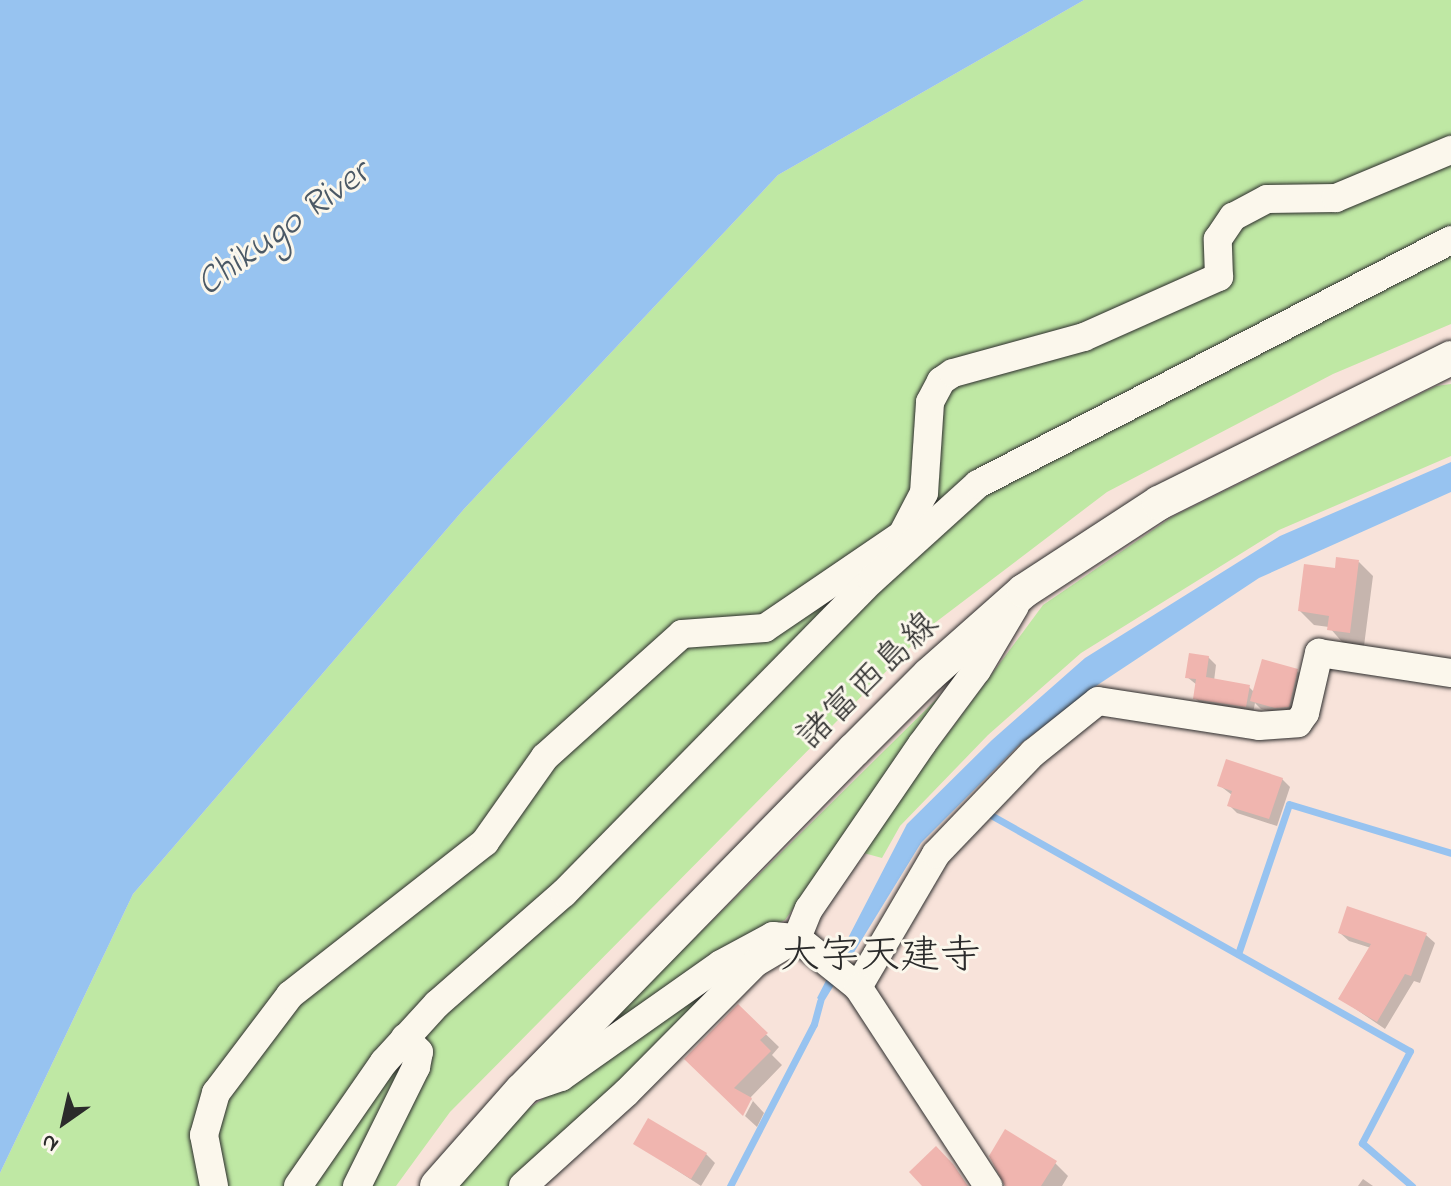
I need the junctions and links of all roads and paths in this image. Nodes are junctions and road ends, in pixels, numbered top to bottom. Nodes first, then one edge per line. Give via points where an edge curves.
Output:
1 (1451, 150) edge
2 (1451, 240) edge
3 (1450, 359) edge
4 (1024, 591) junction
5 (1451, 673) edge
6 (797, 938) junction
7 (854, 983) junction
8 (405, 1038) junction
9 (522, 1090) junction
10 (214, 1186) edge
11 (298, 1186) edge
12 (357, 1186) edge
13 (437, 1186) edge
14 (523, 1186) edge
15 (988, 1186) edge

1 - 10 street via 1336,198 1267,199 1233,217 1218,239 1219,277 1084,337 953,373 941,381 930,402 924,493 902,535 765,628 682,634 545,757 485,842 290,995 216,1093 204,1135
2 - 8 street via 978,484 872,580 564,893
3 - 4 main road, 諸富西島線 via 1159,503
4 - 6 street via 977,670 809,909
4 - 9 main road, 諸富西島線 via 929,675
5 - 7 street via 1319,653 1298,723 1259,726 1098,701 1033,753 936,854
6 - 7 street
6 - 9 street via 773,936 721,964 561,1077
6 - 14 street via 755,963 626,1093
7 - 15 street
8 - 11 street
8 - 12 street via 419,1052 416,1067
9 - 13 main road, 諸富西島線

